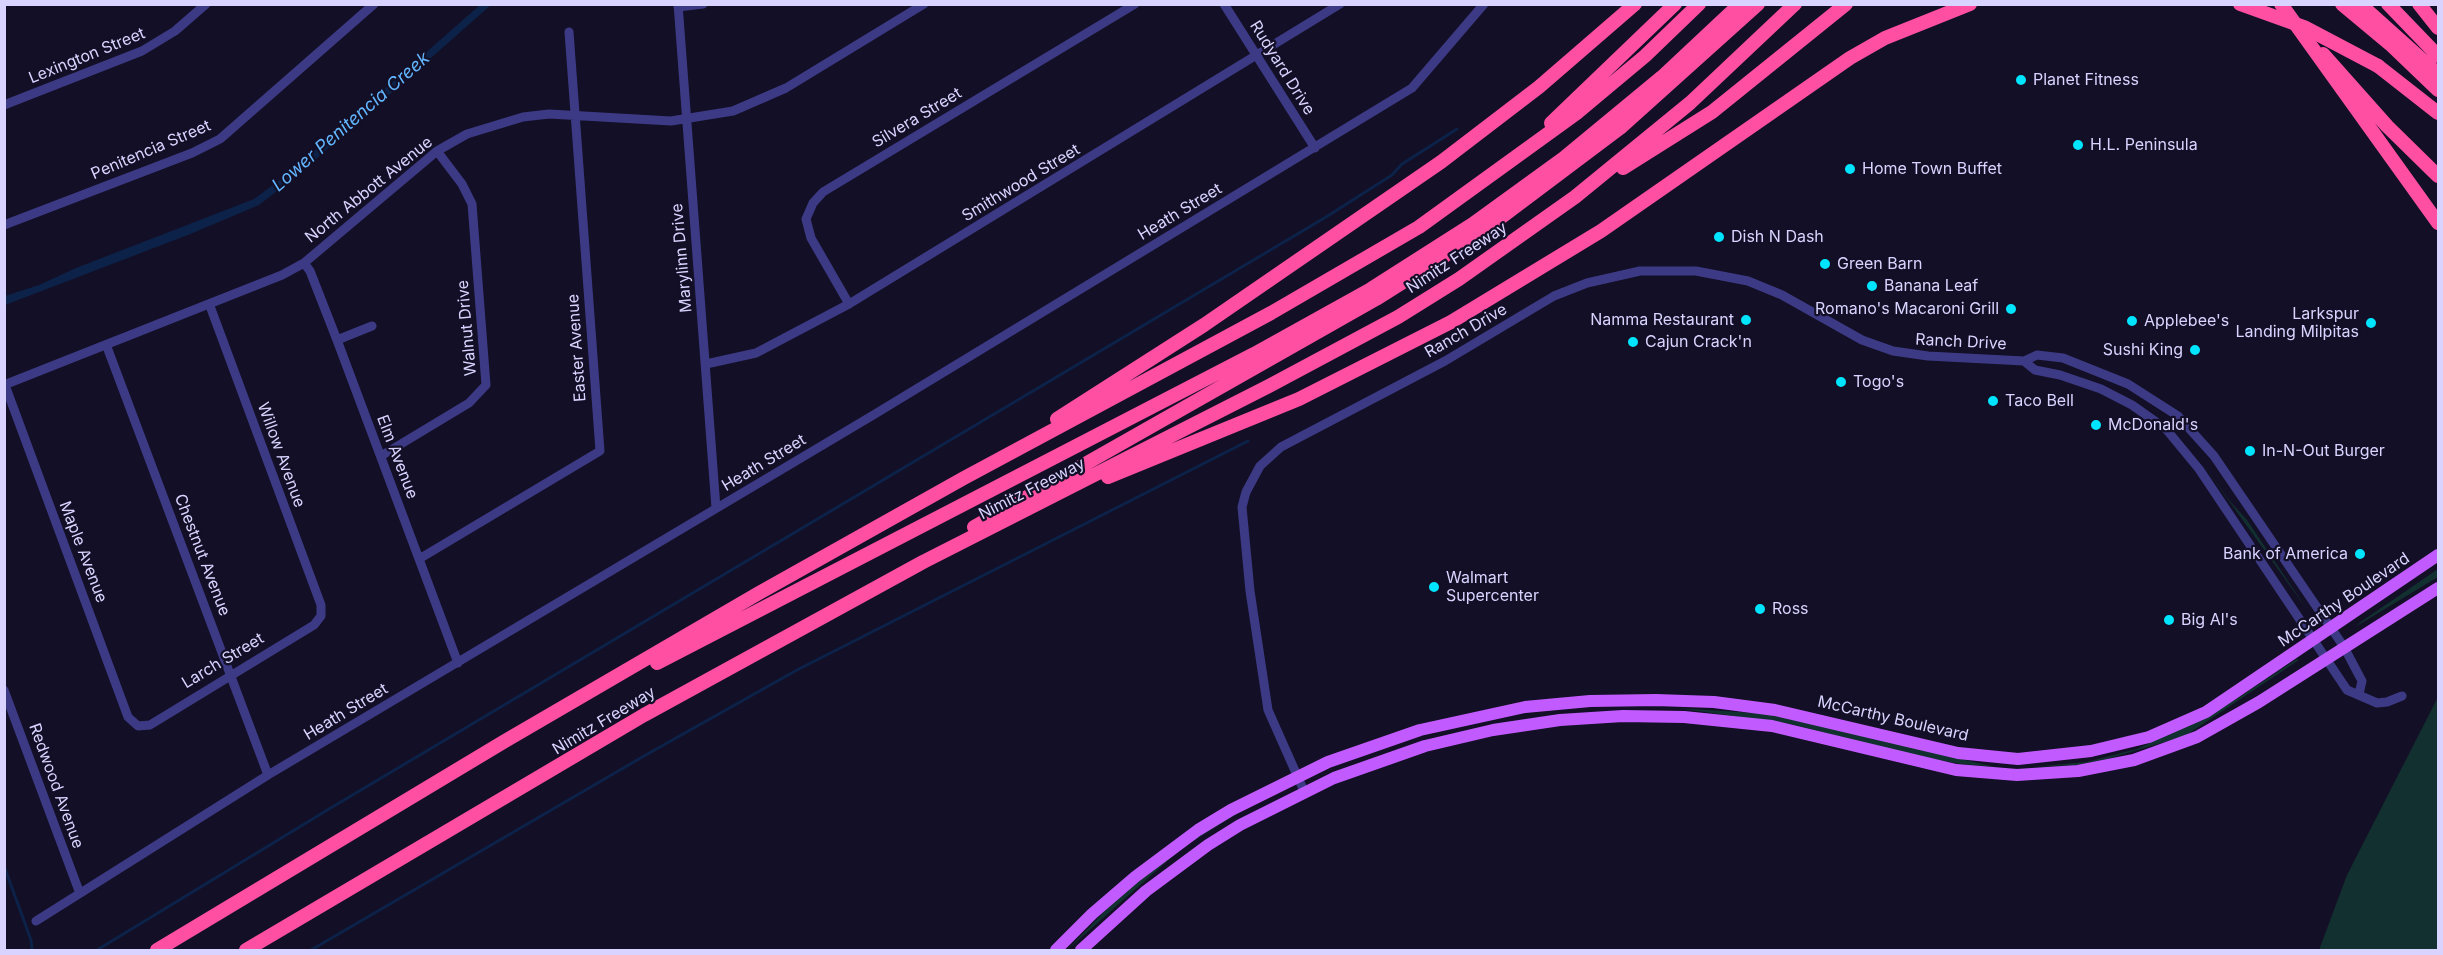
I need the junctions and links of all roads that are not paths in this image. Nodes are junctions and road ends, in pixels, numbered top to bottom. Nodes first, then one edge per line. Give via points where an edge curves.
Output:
1 (206, 4) edge
2 (374, 4) edge
3 (703, 4) edge
4 (924, 4) edge
5 (1135, 4) edge
6 (1224, 4) edge
7 (1340, 4) edge
8 (1484, 4) edge
9 (1675, 4) edge
10 (1699, 4) edge
11 (1740, 4) edge
12 (1758, 4) edge
13 (1795, 4) edge
14 (1846, 4) edge
15 (1970, 4) edge
16 (2240, 4) edge
17 (2281, 4) edge
18 (2342, 4) edge
19 (2360, 4) edge
20 (2388, 4) edge
21 (678, 6) edge
22 (2421, 7) edge
23 (1632, 8) edge
24 (2439, 28) edge
25 (2298, 29) junction
26 (569, 32) dead end
27 (1715, 35) junction
28 (2393, 39) junction
29 (2439, 56) edge
30 (1257, 57) junction
31 (2439, 74) edge
32 (2439, 90) edge
33 (4, 105) edge
34 (2439, 113) edge
35 (575, 114) junction
36 (685, 120) junction
37 (1315, 148) junction
38 (437, 151) junction
39 (1501, 169) junction
40 (2439, 176) edge
41 (1575, 197) junction
42 (2439, 223) edge
43 (4, 225) edge
44 (304, 262) junction
45 (849, 304) junction
46 (210, 306) junction
47 (372, 326) dead end
48 (337, 339) junction
49 (108, 346) junction
50 (2024, 361) junction
51 (706, 364) junction
52 (5, 385) edge
53 (381, 456) junction
54 (964, 478) junction
55 (1048, 500) junction
56 (716, 508) junction
57 (2439, 555) edge
58 (419, 559) junction
59 (2439, 588) edge
60 (321, 616) joint
61 (2331, 628) junction
62 (2314, 640) junction
63 (2344, 647) junction
64 (2326, 658) junction
65 (458, 663) junction
66 (230, 674) junction
67 (4, 690) edge
68 (2359, 694) junction
69 (2402, 696) dead end
70 (644, 715) junction
71 (138, 726) joint
72 (505, 741) junction
73 (268, 775) junction
74 (1297, 775) junction
75 (1304, 791) junction
76 (79, 891) junction
77 (36, 921) dead end
78 (157, 951) edge
79 (246, 951) edge
80 (1056, 951) edge
81 (1081, 951) edge

1 - 33 street, Lexington Street via 175,31 141,51
2 - 43 street, Penitencia Street via 220,139
3 - 21 street
4 - 36 street, North Abbott Avenue via 771,96 733,111
5 - 45 street, Silvera Street via 823,192 807,219 811,238
6 - 30 street, Rudyard Drive
7 - 30 street, Smithwood Street
8 - 37 street, Heath Street via 1412,88
9 - 39 highway
10 - 39 highway, Nimitz Freeway via 1628,70
11 - 27 highway
12 - 27 highway
13 - 41 highway, Nimitz Freeway via 1690,103
14 - 41 highway via 1712,112
15 - 55 highway via 1885,38 1850,58 1601,231 1450,322 1299,399
16 - 34 highway, bridge via 2304,27 2378,66
17 - 25 highway
18 - 28 highway
19 - 28 highway
20 - 29 highway
21 - 36 street, Marylinn Drive
22 - 24 highway
23 - 54 highway via 1539,87 1440,162 1204,325
25 - 40 highway via 2416,157
25 - 42 highway
26 - 35 street, Easter Avenue
27 - 70 highway via 1620,128 1527,200 1429,267 1089,463 700,677
27 - 72 highway via 1555,164 1473,224 1371,289 1254,354
28 - 31 highway
28 - 32 highway
30 - 37 street, Rudyard Drive
30 - 45 street, Smithwood Street
35 - 36 street, North Abbott Avenue
35 - 38 street, North Abbott Avenue via 523,117 494,124
35 - 58 street, Easter Avenue via 600,451
36 - 51 street, Marylinn Drive
37 - 56 street, Heath Street
38 - 44 street, North Abbott Avenue
38 - 53 street, Walnut Drive via 472,204 486,385 469,403
39 - 54 highway, Nimitz Freeway via 1419,227 1336,277
41 - 55 highway, Nimitz Freeway via 1459,279 1388,322
44 - 46 street, North Abbott Avenue
44 - 48 street, Elm Avenue
45 - 51 street, Smithwood Street via 756,353
46 - 49 street, North Abbott Avenue
46 - 60 street, Willow Avenue via 321,605
47 - 48 street
48 - 53 street, Elm Avenue
49 - 52 street, North Abbott Avenue
49 - 66 street, Chestnut Avenue
50 - 61 street, Ranch Drive via 2037,356 2063,358 2086,366 2128,384 2178,416 2225,472
50 - 62 street, Ranch Drive via 2035,370 2080,381 2122,399 2173,436
50 - 74 street, Ranch Drive via 1893,351 1862,340 1782,295 1748,282 1696,271 1640,271 1587,282 1554,296 1453,357 1281,447 1252,478 1242,507 1242,522 1266,702
51 - 56 street, Marylinn Drive
52 - 71 street, Maple Avenue via 128,717
53 - 58 street, Elm Avenue
54 - 72 highway, Nimitz Freeway
55 - 70 highway, Nimitz Freeway via 922,562
56 - 65 street, Heath Street
57 - 61 main road, McCarthy Boulevard
58 - 65 street, Elm Avenue
59 - 63 main road, McCarthy Boulevard
60 - 66 street, Larch Street via 314,625
61 - 62 main road, McCarthy Boulevard
61 - 63 street, Ranch Drive
62 - 64 street, Ranch Drive
62 - 74 main road, McCarthy Boulevard via 2180,726 2129,743 2075,754 2018,759 1958,753 1774,710 1714,702 1622,699 1525,707 1453,721 1356,751
63 - 64 main road, McCarthy Boulevard
63 - 68 street, Ranch Drive via 2362,681
64 - 68 street, Ranch Drive via 2347,690
64 - 75 main road, McCarthy Boulevard via 2197,738 2134,760 2078,771 1986,774 1925,764 1772,726 1684,717 1623,716 1528,724 1457,738 1393,756
65 - 73 street, Heath Street
66 - 71 street, Larch Street via 150,725
66 - 73 street, Chestnut Avenue
67 - 76 street, Redwood Avenue
68 - 69 street via 2376,703
70 - 79 highway, Nimitz Freeway
72 - 78 highway, Nimitz Freeway
73 - 76 street, Heath Street
74 - 75 street, Ranch Drive
74 - 80 main road, McCarthy Boulevard via 1231,810 1166,854 1108,900
75 - 81 main road, McCarthy Boulevard via 1240,825 1183,862
76 - 77 street, Heath Street

